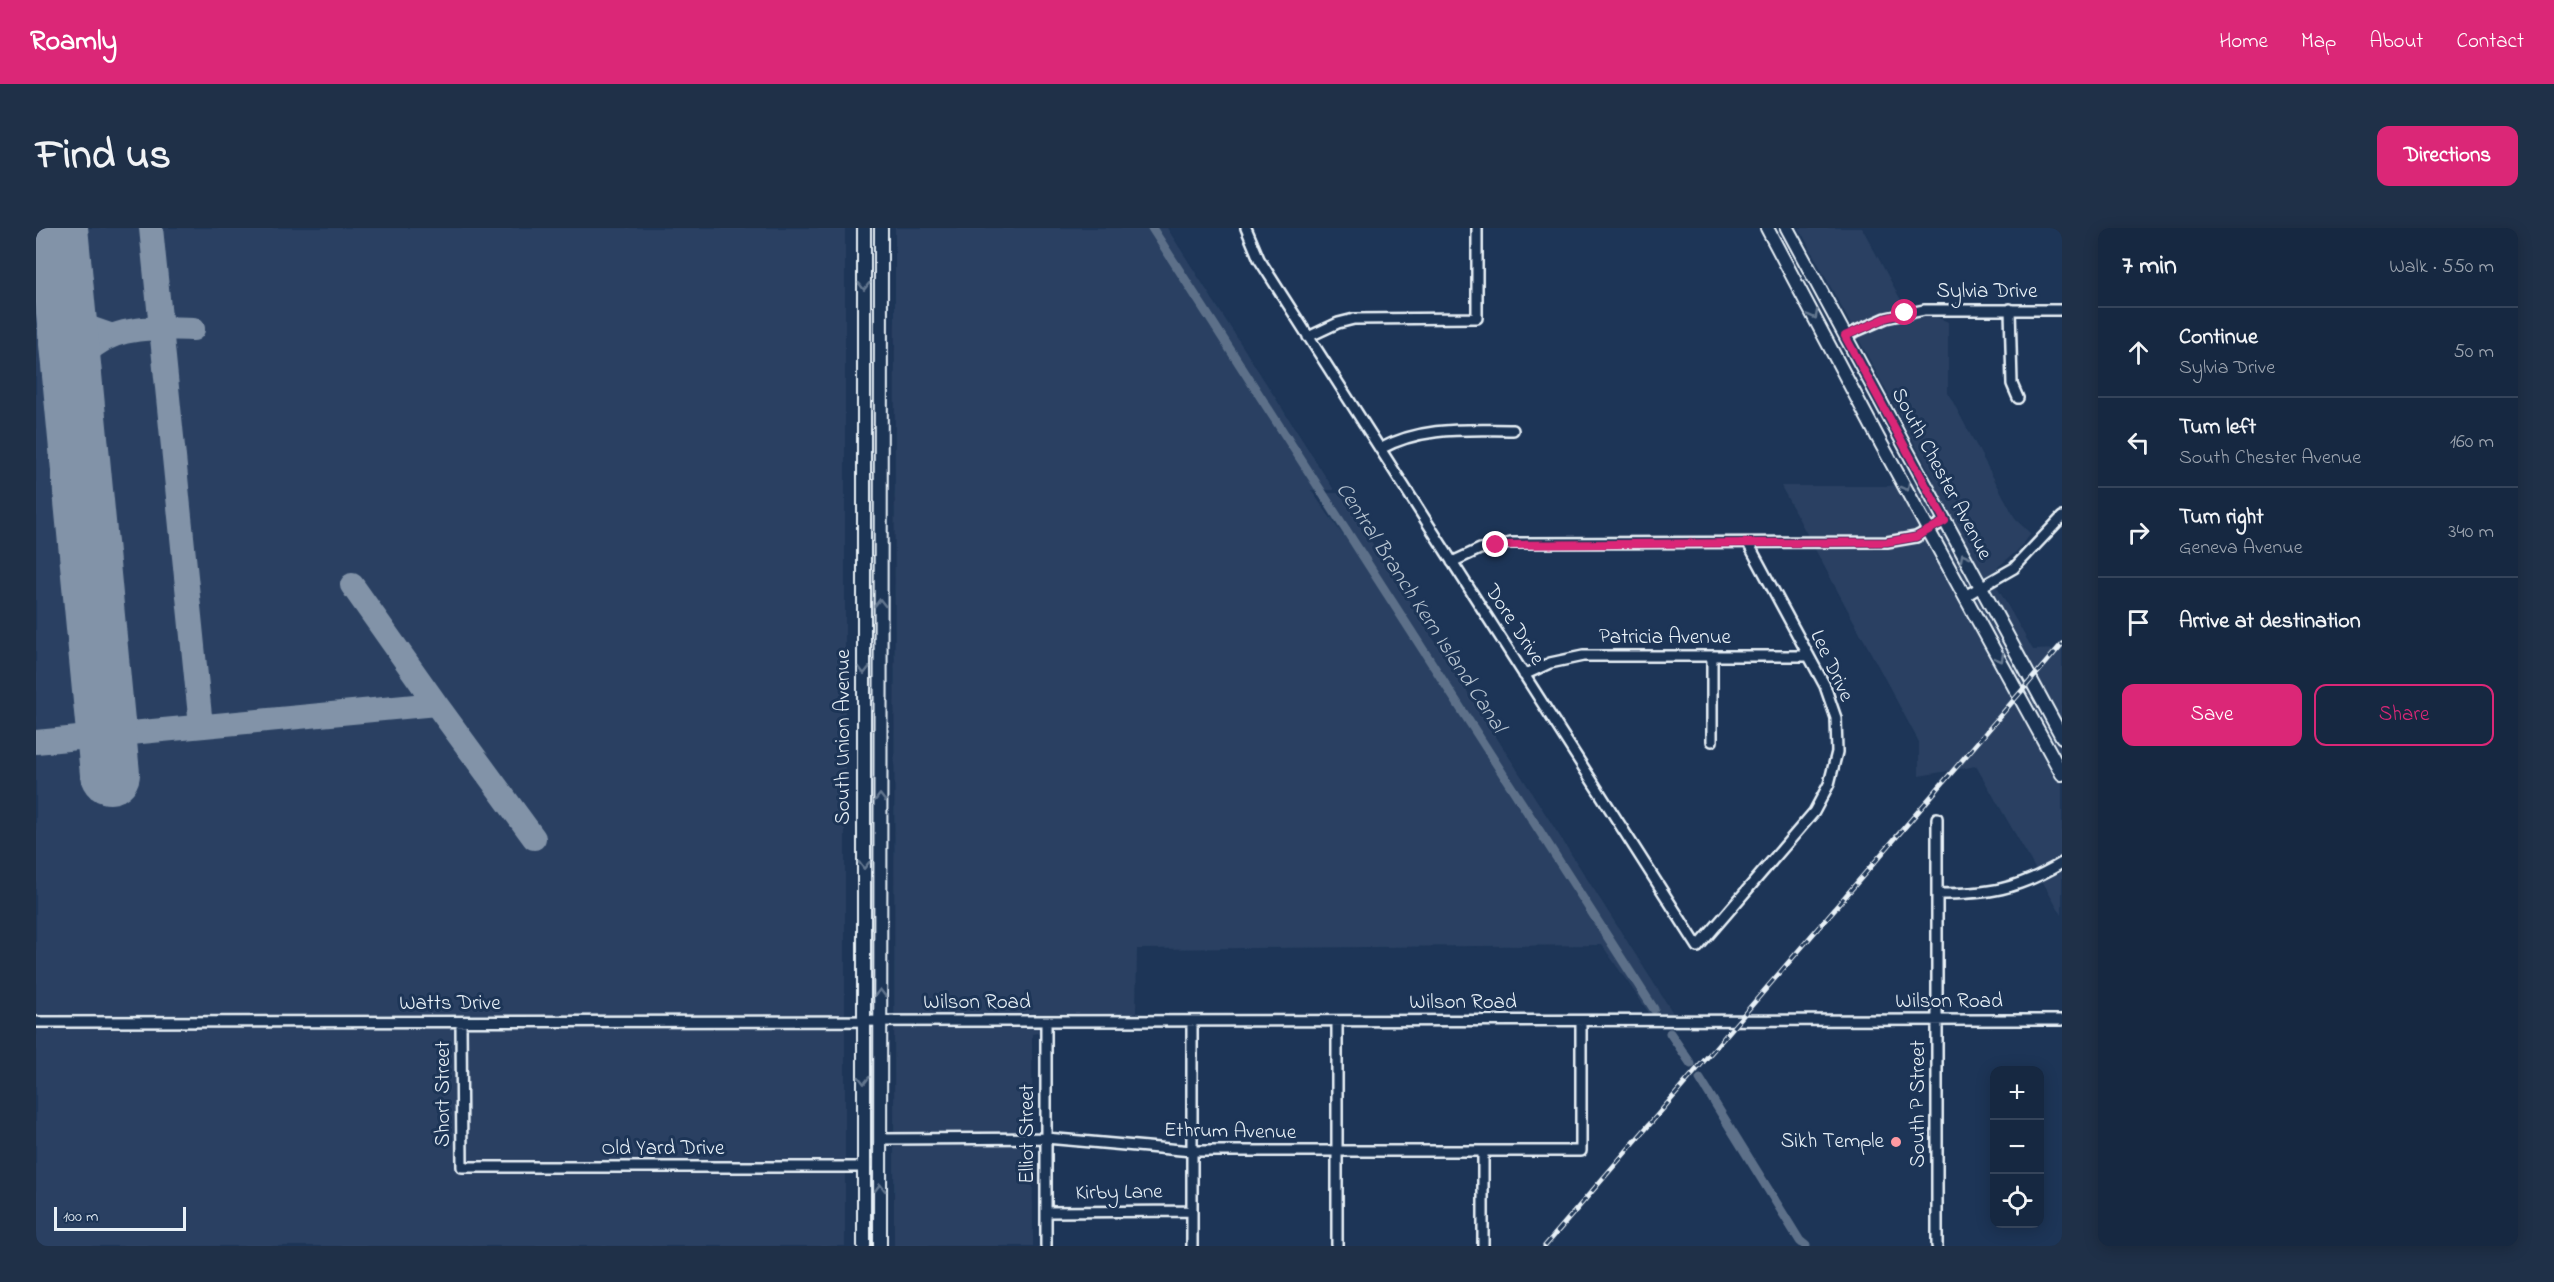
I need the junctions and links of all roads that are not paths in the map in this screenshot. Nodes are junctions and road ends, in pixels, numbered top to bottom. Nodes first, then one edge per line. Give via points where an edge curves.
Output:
1 (864, 228) edge
2 (881, 228) edge
3 (1246, 228) edge
4 (1477, 228) edge
5 (1767, 228) edge
6 (1787, 228) edge
7 (2010, 309) junction
8 (2062, 310) edge
9 (1845, 336) junction
10 (1308, 337) junction
11 (865, 362) junction
12 (2018, 398) dead end
13 (1513, 430) dead end
14 (1380, 449) junction
15 (880, 453) junction
16 (865, 488) junction
17 (2062, 517) edge
18 (1945, 521) junction
19 (1930, 530) junction
20 (1748, 543) junction
21 (1452, 562) junction
22 (880, 568) junction
23 (1980, 587) junction
24 (1965, 596) junction
25 (1712, 656) junction
26 (1809, 656) junction
27 (1524, 675) junction
28 (2062, 737) edge
29 (1712, 741) dead end
30 (864, 748) junction
31 (880, 748) junction
32 (2062, 774) edge
33 (1937, 818) dead end
34 (2062, 863) edge
35 (1937, 894) junction
36 (1698, 947) joint
37 (1937, 1020) junction
38 (2062, 1020) edge
39 (864, 1021) junction
40 (880, 1021) junction
41 (1046, 1021) junction
42 (1192, 1021) junction
43 (1337, 1021) junction
44 (1581, 1021) junction
45 (36, 1022) edge
46 (461, 1022) junction
47 (880, 1138) junction
48 (1046, 1138) junction
49 (1192, 1151) junction
50 (1337, 1151) junction
51 (1483, 1151) junction
52 (462, 1167) joint
53 (864, 1167) junction
54 (1192, 1211) junction
55 (1046, 1212) junction
56 (864, 1246) edge
57 (880, 1246) edge
58 (1046, 1246) edge
59 (1192, 1246) edge
60 (1337, 1246) edge
61 (1483, 1246) edge
62 (1936, 1246) edge

1 -> 11 main road, South Union Avenue
2 - 15 main road, South Union Avenue
3 - 10 street, Dore Drive via 1259,259
4 - 10 street via 1477,318 1354,319
5 -> 19 main road, South Chester Avenue
6 - 9 main road, South Chester Avenue
7 - 8 street, Sylvia Drive
7 - 9 street, Sylvia Drive via 1905,313
7 - 12 street via 2012,384
9 - 18 main road, South Chester Avenue
10 - 14 street, Dore Drive
11 - 15 main road via 871,375 873,432
11 - 16 main road, South Union Avenue
13 - 14 street via 1428,431
14 - 21 street, Dore Drive
15 - 22 main road, South Union Avenue
16 - 22 main road via 872,496 872,560
16 -> 30 main road, South Union Avenue
17 - 23 street via 2014,568
18 - 19 street
23 -> 18 main road, South Chester Avenue
19 - 20 street via 1887,542
19 - 24 main road, South Chester Avenue
20 - 21 street via 1511,543 1480,549
20 - 26 street, Lee Drive
21 - 27 street, Dore Drive
31 -> 22 main road, South Union Avenue
23 - 24 street
23 - 28 main road, South Chester Avenue
24 -> 32 main road, South Chester Avenue
25 - 26 street, Patricia Avenue
25 - 27 street, Patricia Avenue via 1583,657 1550,663
25 - 29 street
26 - 36 street, Lee Drive via 1836,718 1837,752 1829,784 1814,812
27 - 36 street, Dore Drive
30 - 31 main road
30 -> 39 main road, South Union Avenue
40 -> 31 main road, South Union Avenue
33 - 35 street, South P Street
34 - 35 street via 2010,888 1974,894
35 - 37 street, South P Street
37 - 38 street, Wilson Road
37 - 44 street, Wilson Road
37 - 62 street, South P Street
39 - 40 street, Wilson Road
39 - 46 street, Watts Drive
39 -> 53 main road, South Union Avenue
40 - 41 street, Wilson Road
40 - 47 main road, South Union Avenue
41 - 42 street, Wilson Road
41 - 48 street, Elliot Street
42 - 43 street, Wilson Road
42 - 49 street
43 - 44 street, Wilson Road
43 - 50 street
44 - 51 street, Ethrum Avenue via 1581,1151
45 - 46 street, Watts Drive
46 - 52 street, Short Street
47 - 48 street, Ethrum Avenue
57 -> 47 main road, South Union Avenue
48 - 49 street, Ethrum Avenue
48 - 55 street, Elliot Street
49 - 50 street, Ethrum Avenue
49 - 54 street
50 - 51 street, Ethrum Avenue
50 - 60 street
51 - 61 street
52 - 53 street, Old Yard Drive
53 - 56 main road, South Union Avenue
54 - 55 street, Kirby Lane
54 - 59 street
55 - 58 street, Elliot Street

